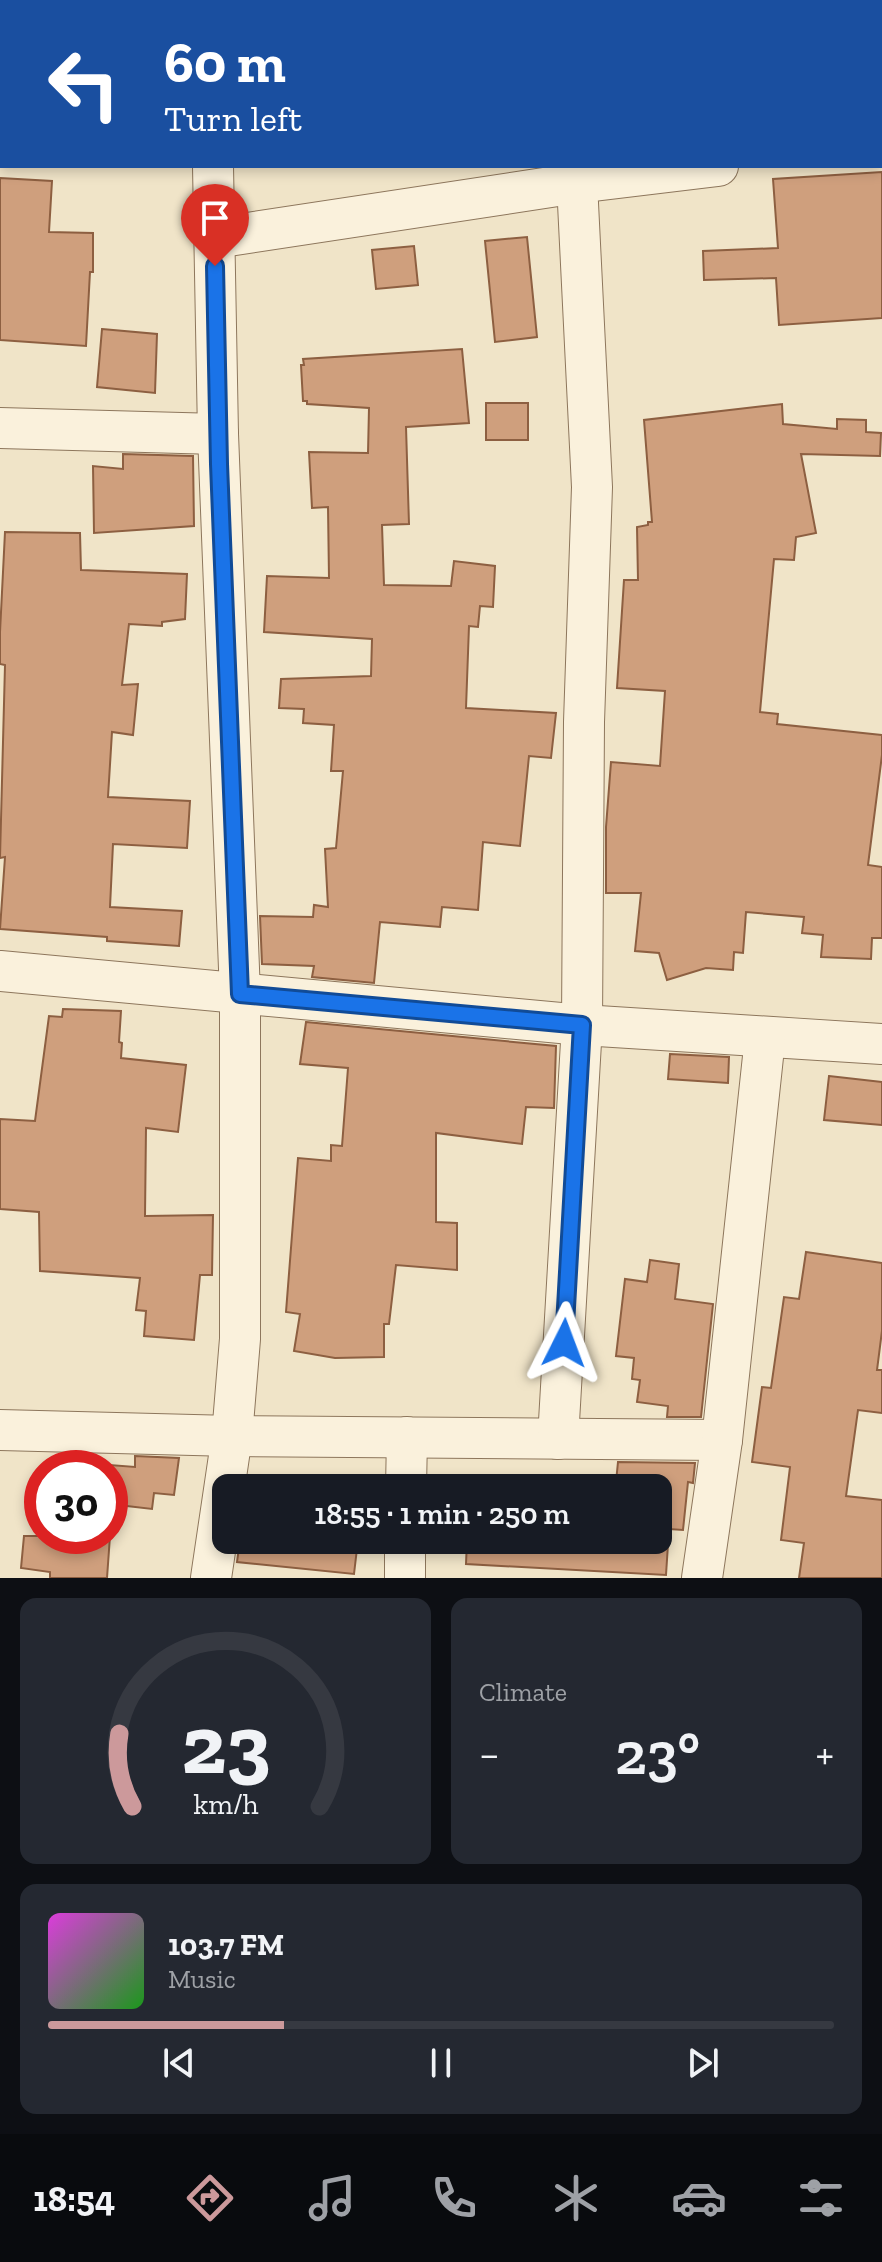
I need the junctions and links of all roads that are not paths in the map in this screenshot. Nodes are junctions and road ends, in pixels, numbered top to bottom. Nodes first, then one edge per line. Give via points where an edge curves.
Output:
1 (213, 168) edge
2 (701, 168) edge
3 (577, 183) junction
4 (215, 238) junction
5 (0, 428) edge
6 (218, 434) junction
7 (0, 971) edge
8 (240, 994) junction
9 (582, 1025) junction
10 (765, 1038) junction
11 (882, 1044) edge
12 (0, 1430) edge
13 (232, 1436) junction
14 (407, 1437) junction
15 (558, 1439) junction
16 (722, 1440) junction
17 (406, 1474) edge
18 (405, 1554) edge
19 (211, 1578) edge
20 (405, 1578) edge
21 (702, 1578) edge

1 - 4 street
2 - 3 street
3 - 4 street
3 - 9 street via 592,487
4 - 6 street
5 - 6 street
6 - 8 street
7 - 8 street
8 - 9 street
8 - 13 street via 240,1339
9 - 10 street
9 - 15 street
10 - 11 street
10 - 16 street
12 - 13 street
13 - 14 street
13 - 19 street
14 - 15 street
14 - 17 street
15 - 16 street
16 - 21 street
18 - 20 street

